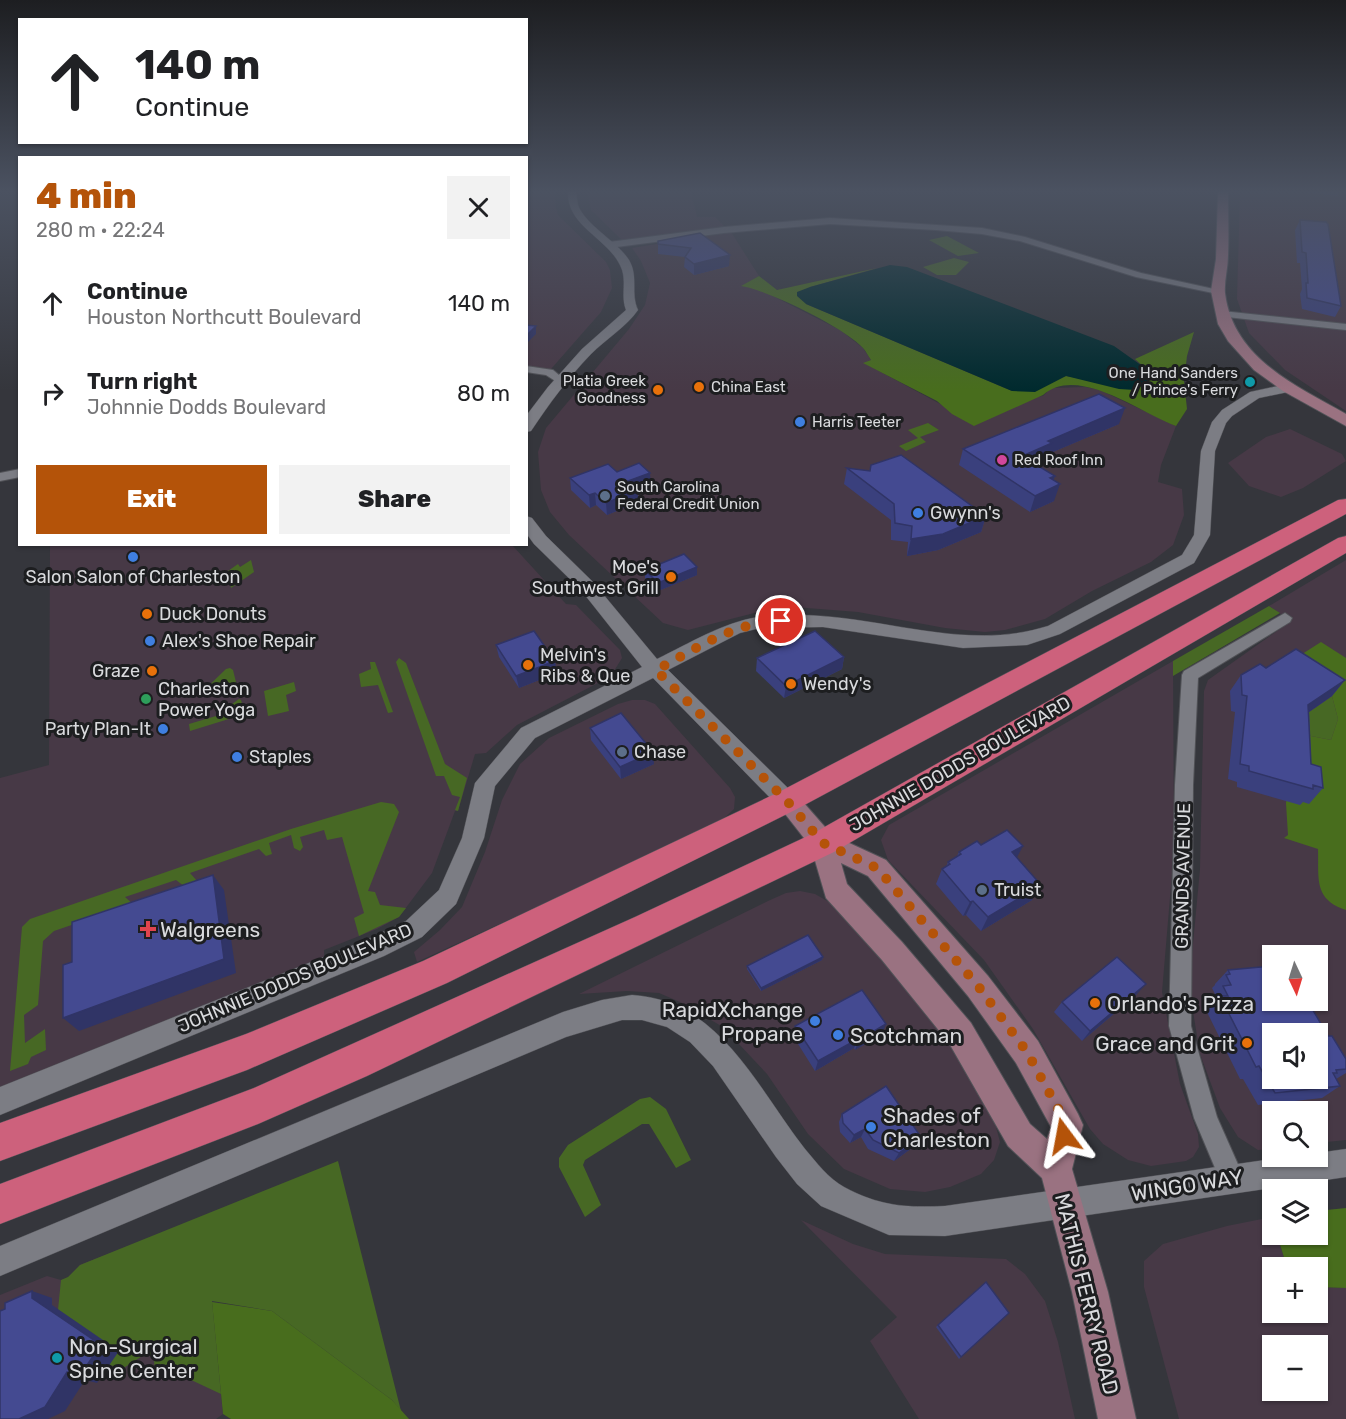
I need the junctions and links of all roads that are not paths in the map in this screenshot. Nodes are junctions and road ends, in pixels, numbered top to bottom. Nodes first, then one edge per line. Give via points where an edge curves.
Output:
1 (622, 258) edge
2 (1084, 258) edge
3 (1222, 258) edge
4 (1218, 291) junction
5 (627, 300) junction
6 (1222, 314) junction
7 (1346, 327) edge
8 (607, 331) junction
9 (528, 369) edge
10 (528, 378) edge
11 (560, 381) junction
12 (1288, 388) junction
13 (1346, 421) edge
14 (528, 425) edge
15 (18, 473) edge
16 (0, 477) edge
17 (1346, 505) edge
18 (528, 524) edge
19 (1344, 540) edge
20 (1285, 618) dead end
21 (656, 670) junction
22 (787, 801) junction
23 (823, 843) junction
24 (0, 1101) edge
25 (0, 1142) edge
26 (1346, 1163) edge
27 (1056, 1169) junction
28 (1232, 1178) junction
29 (0, 1204) edge
30 (1064, 1204) junction
31 (0, 1261) edge
32 (1117, 1419) edge

1 - 5 street via 632,280
2 - 4 street via 1138,275
3 - 4 main road
4 - 6 main road
5 - 8 street via 605,320
5 - 8 street via 632,310 624,322
6 - 7 street
6 - 12 main road via 1233,338 1259,367
8 - 11 street
9 - 11 street via 549,372
10 - 11 street
11 - 14 street
12 - 13 main road
12 - 21 street, JOHNNIE DODDS BOULEVARD via 1255,395 1219,422 1208,451 1202,535 1188,559 1054,630 1027,639 963,642 823,621 760,622 735,628
15 - 16 street
17 - 22 highway
18 - 21 street via 587,586
19 - 23 highway, JOHNNIE DODDS BOULEVARD
20 - 28 street, GRANDS AVENUE via 1190,675 1180,1026 1206,1118
21 - 22 street
21 - 24 street, JOHNNIE DODDS BOULEVARD via 528,733 485,783 473,838 448,897 414,929
22 - 23 main road, MATHIS FERRY ROAD
22 - 25 highway via 435,972 248,1052
23 - 27 main road, MATHIS FERRY ROAD via 835,890 960,1033 1019,1135
23 - 27 main road, MATHIS FERRY ROAD via 877,868 978,986 1027,1052 1067,1125
23 - 29 highway, JOHNNIE DODDS BOULEVARD via 354,1063 258,1105
26 - 28 street, WINGO WAY
27 - 30 main road, MATHIS FERRY ROAD
28 - 30 street, WINGO WAY
30 - 31 street via 917,1222 882,1218 832,1197 789,1153 704,1035 677,1017 643,1008 612,1009 563,1025
30 - 32 main road, MATHIS FERRY ROAD via 1090,1292

